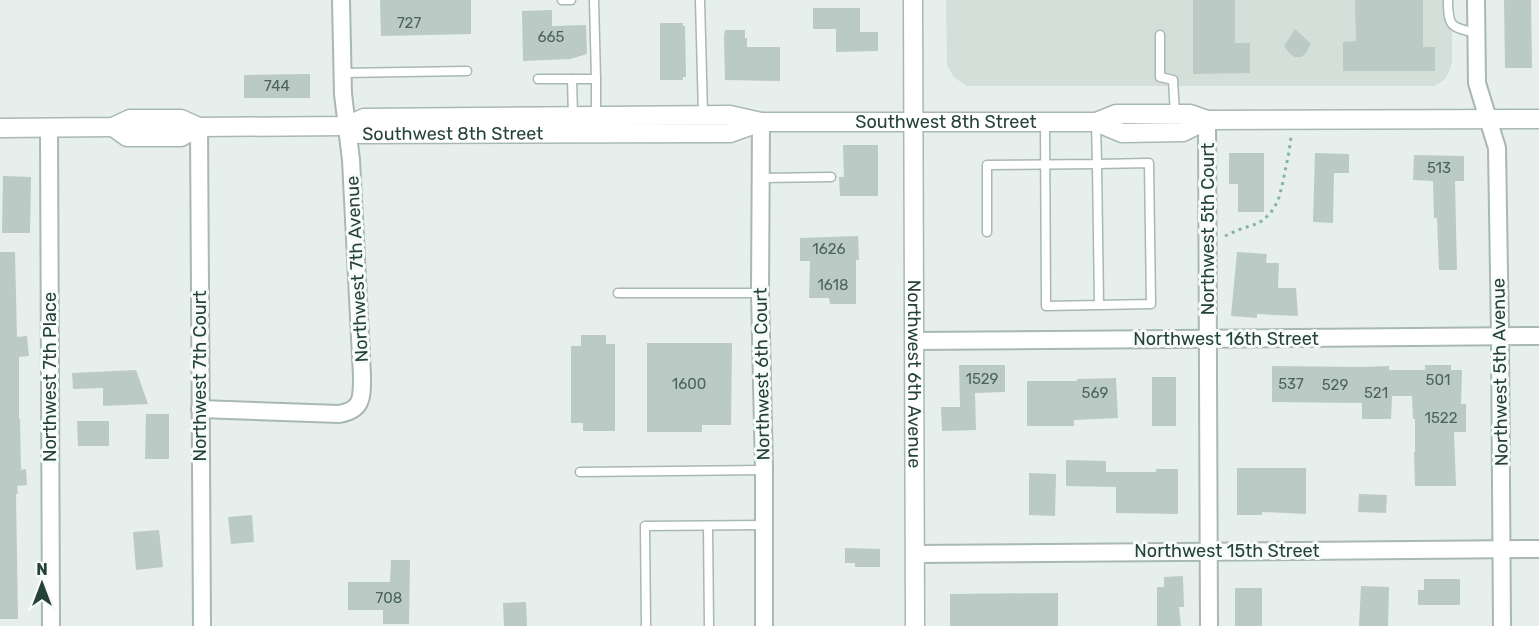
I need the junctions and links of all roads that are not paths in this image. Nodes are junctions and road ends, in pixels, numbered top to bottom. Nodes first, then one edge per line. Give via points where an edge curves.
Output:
1 (341, 0) edge
2 (562, 0) edge
3 (571, 0) edge
4 (594, 0) edge
5 (700, 0) edge
6 (913, 0) edge
7 (1448, 0) edge
8 (1476, 0) edge
9 (1476, 33) junction
10 (1160, 35) dead end
11 (467, 71) dead end
12 (342, 73) junction
13 (538, 79) dead end
14 (572, 79) junction
15 (596, 79) junction
16 (1175, 114) junction
17 (596, 115) junction
18 (703, 115) junction
19 (573, 116) junction
20 (1488, 119) junction
21 (1539, 119) edge
22 (1207, 120) junction
23 (761, 122) junction
24 (914, 122) junction
25 (1045, 122) junction
26 (1096, 122) junction
27 (347, 126) junction
28 (199, 127) junction
29 (0, 128) edge
30 (49, 128) junction
31 (1044, 164) junction
32 (1097, 164) junction
33 (831, 177) dead end
34 (760, 178) junction
35 (987, 232) dead end
36 (618, 293) dead end
37 (760, 293) junction
38 (1099, 305) junction
39 (1500, 336) junction
40 (1539, 336) edge
41 (1208, 339) junction
42 (914, 341) junction
43 (200, 409) junction
44 (764, 470) junction
45 (580, 472) dead end
46 (764, 525) junction
47 (708, 526) junction
48 (1539, 549) edge
49 (1501, 550) junction
50 (1209, 551) junction
51 (915, 554) junction
52 (51, 626) edge
53 (202, 626) edge
54 (646, 626) edge
55 (709, 626) edge
56 (764, 626) edge
57 (915, 626) edge
58 (1209, 626) edge
59 (1502, 626) edge

1 - 12 street, Northwest 7th Avenue
2 - 3 lane
4 - 15 lane
5 - 18 lane
6 - 24 street, Northwest 6th Avenue
7 - 9 lane via 1448,15 1454,27
8 - 9 street, Northwest 5th Avenue
9 - 20 street, Northwest 5th Avenue via 1477,83
10 - 16 lane via 1160,77 1173,80
11 - 12 lane
12 - 27 street, Northwest 7th Avenue
13 - 14 lane
14 - 15 lane
14 - 19 lane
15 - 17 lane
16 - 22 street, Southwest 8th Street
16 - 26 street, Southwest 8th Street via 1116,114
17 - 18 street, Southwest 8th Street
17 - 19 street, Southwest 8th Street
18 - 23 street, Southwest 8th Street via 730,114
19 - 27 street, Southwest 8th Street via 364,118
20 - 21 street, Southwest 8th Street
20 - 22 street, Southwest 8th Street
20 - 39 street, Northwest 5th Avenue via 1497,148
22 - 26 street, Southwest 8th Street via 1184,132 1122,133
22 - 41 street, Northwest 5th Court
23 - 24 street, Southwest 8th Street
23 - 27 street, Southwest 8th Street via 730,133 360,134
23 - 34 street, Northwest 6th Court
24 - 25 street, Southwest 8th Street
24 - 42 street, Northwest 6th Avenue
25 - 26 street, Southwest 8th Street
25 - 31 lane
26 - 32 lane
27 - 28 street
27 - 43 street, Northwest 7th Avenue via 362,376 358,404 347,412 329,414
28 - 30 street via 182,118 130,119 113,128
28 - 43 street, Northwest 7th Court
29 - 30 street
30 - 52 street, Northwest 7th Place
31 - 32 lane
31 - 35 lane via 987,165
31 - 38 lane via 1046,306
32 - 38 lane
32 - 38 lane via 1149,163 1151,304
33 - 34 lane
34 - 37 street, Northwest 6th Court
36 - 37 lane
37 - 44 street, Northwest 6th Court
39 - 40 street, Northwest 16th Street
39 - 41 street, Northwest 16th Street
39 - 49 street, Northwest 5th Avenue
41 - 42 street, Northwest 16th Street
41 - 50 street, Northwest 5th Court
42 - 51 street, Northwest 6th Avenue
43 - 53 street, Northwest 7th Court
44 - 45 lane
44 - 46 street, Northwest 6th Court
46 - 47 lane
46 - 56 street, Northwest 6th Court
47 - 54 lane via 645,526
47 - 55 lane
48 - 49 street, Northwest 15th Street
49 - 50 street, Northwest 15th Street
49 - 59 street, Northwest 5th Avenue
50 - 51 street, Northwest 15th Street
50 - 58 street, Northwest 5th Court
51 - 57 street, Northwest 6th Avenue

